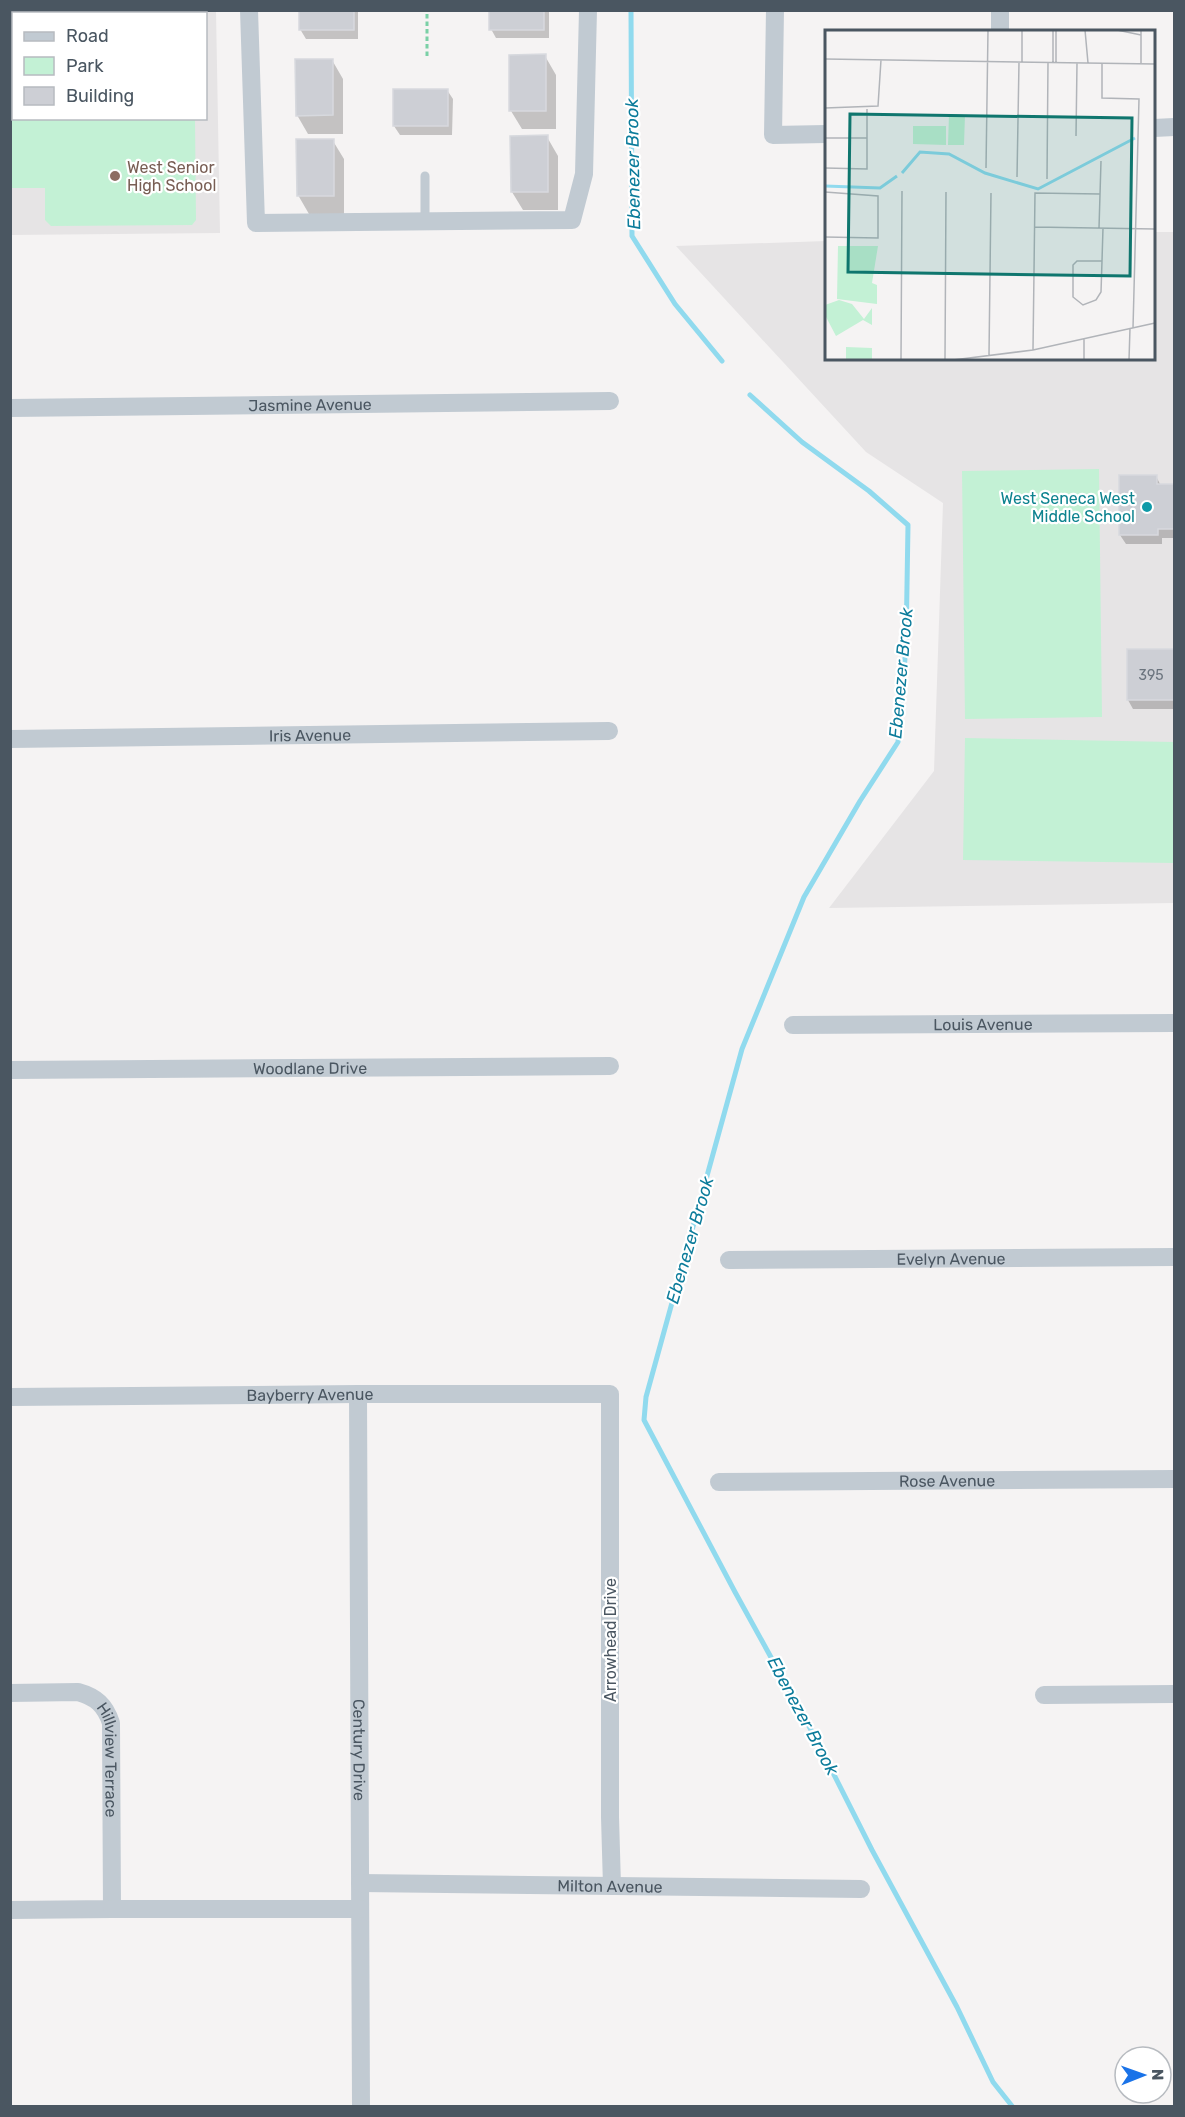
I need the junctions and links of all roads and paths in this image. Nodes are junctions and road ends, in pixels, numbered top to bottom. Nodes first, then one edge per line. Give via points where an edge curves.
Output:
1 (249, 10) edge
2 (427, 10) edge
3 (588, 10) edge
4 (775, 10) edge
5 (1000, 10) edge
6 (1000, 30) edge
7 (427, 56) dead end
8 (1174, 127) edge
9 (1155, 128) edge
10 (825, 134) edge
11 (425, 176) dead end
12 (425, 221) junction
13 (609, 400) dead end
14 (10, 408) edge
15 (609, 731) dead end
16 (10, 739) edge
17 (1174, 1023) edge
18 (793, 1025) dead end
19 (610, 1066) dead end
20 (10, 1070) edge
21 (1174, 1257) edge
22 (729, 1260) dead end
23 (358, 1394) junction
24 (610, 1394) joint
25 (10, 1397) edge
26 (1174, 1479) edge
27 (719, 1482) dead end
28 (10, 1693) edge
29 (1174, 1694) edge
30 (1044, 1695) dead end
31 (360, 1883) junction
32 (612, 1886) junction
33 (861, 1889) dead end
34 (360, 1909) junction
35 (10, 1910) edge
36 (112, 1910) junction
37 (361, 2106) edge

1 - 12 street via 256,223
2 - 7 path
3 - 12 street via 584,174 572,220
4 - 10 street via 774,135
5 - 6 street
8 - 9 street
11 - 12 lane
13 - 14 street, Jasmine Avenue
15 - 16 street, Iris Avenue
17 - 18 street, Louis Avenue
19 - 20 street, Woodlane Drive
21 - 22 street, Evelyn Avenue
23 - 24 street, Bayberry Avenue
23 - 25 street, Bayberry Avenue
23 - 31 street, Century Drive
24 - 32 street, Arrowhead Drive
26 - 27 street, Rose Avenue
28 - 36 street, Hillview Terrace via 78,1692 100,1702 106,1711 111,1723
29 - 30 street
31 - 32 street, Milton Avenue
31 - 34 street, Century Drive
32 - 33 street, Milton Avenue
34 - 36 street
34 - 37 street, Century Drive
35 - 36 street

